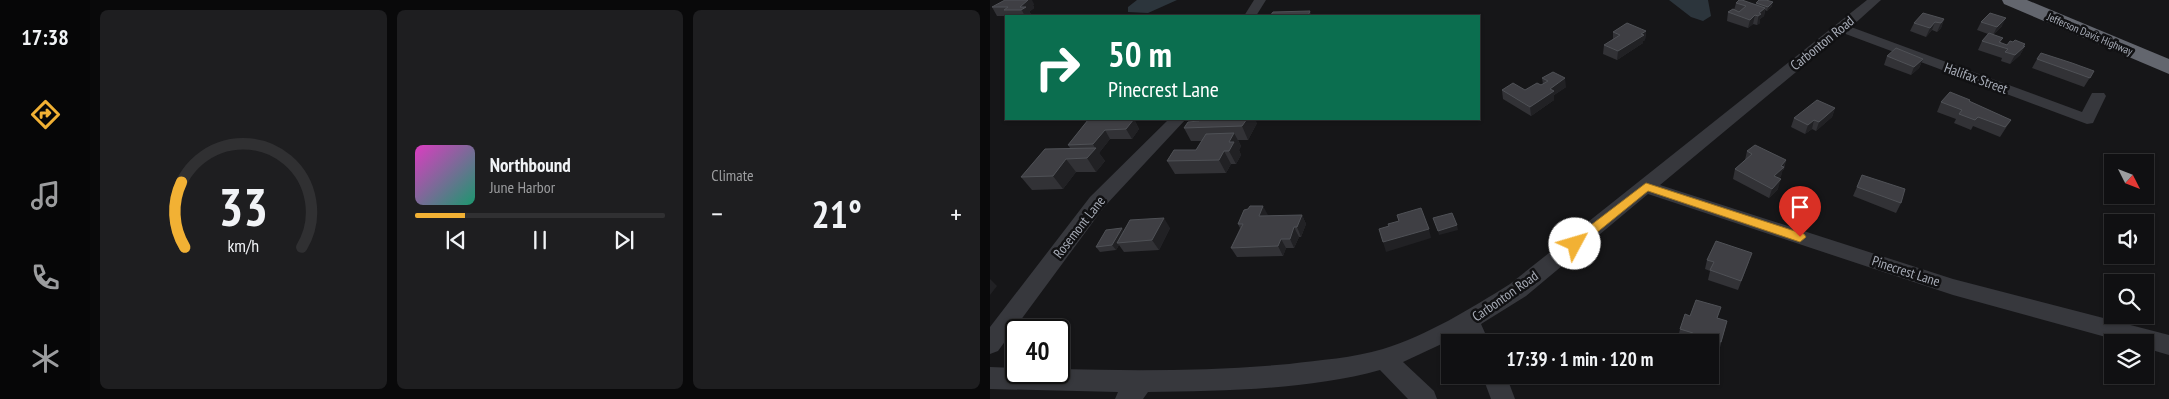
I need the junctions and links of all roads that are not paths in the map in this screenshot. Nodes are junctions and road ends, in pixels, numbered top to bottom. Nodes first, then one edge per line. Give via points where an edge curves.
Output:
1 (1260, 0) edge
2 (1875, 0) edge
3 (2012, 0) edge
4 (2041, 0) edge
5 (1251, 15) edge
6 (1842, 28) junction
7 (2169, 54) edge
8 (2169, 67) edge
9 (2098, 96) dead end
10 (1177, 120) edge
11 (1646, 187) junction
12 (1468, 322) junction
13 (1474, 334) edge
14 (990, 344) edge
15 (2169, 345) edge
16 (1384, 359) junction
17 (990, 378) edge
18 (1497, 384) edge
19 (1134, 390) edge
20 (1425, 399) edge
21 (1503, 399) edge

1 - 5 street
2 - 6 street, Carbonton Road
3 - 8 highway, Jefferson Davis Highway
4 - 7 highway, Jefferson Davis Highway
6 - 9 street, Halifax Street via 2087,119
6 - 11 street, Carbonton Road
10 - 14 street, Rosemont Lane via 1097,202
11 - 12 street, Carbonton Road via 1518,290
11 - 15 street, Pinecrest Lane via 1953,287
12 - 13 street
12 - 16 street, Carbonton Road via 1421,346
16 - 19 street, Carbonton Road via 1358,366 1250,380
16 - 20 street
17 - 19 street, Carbonton Road
18 - 21 street

